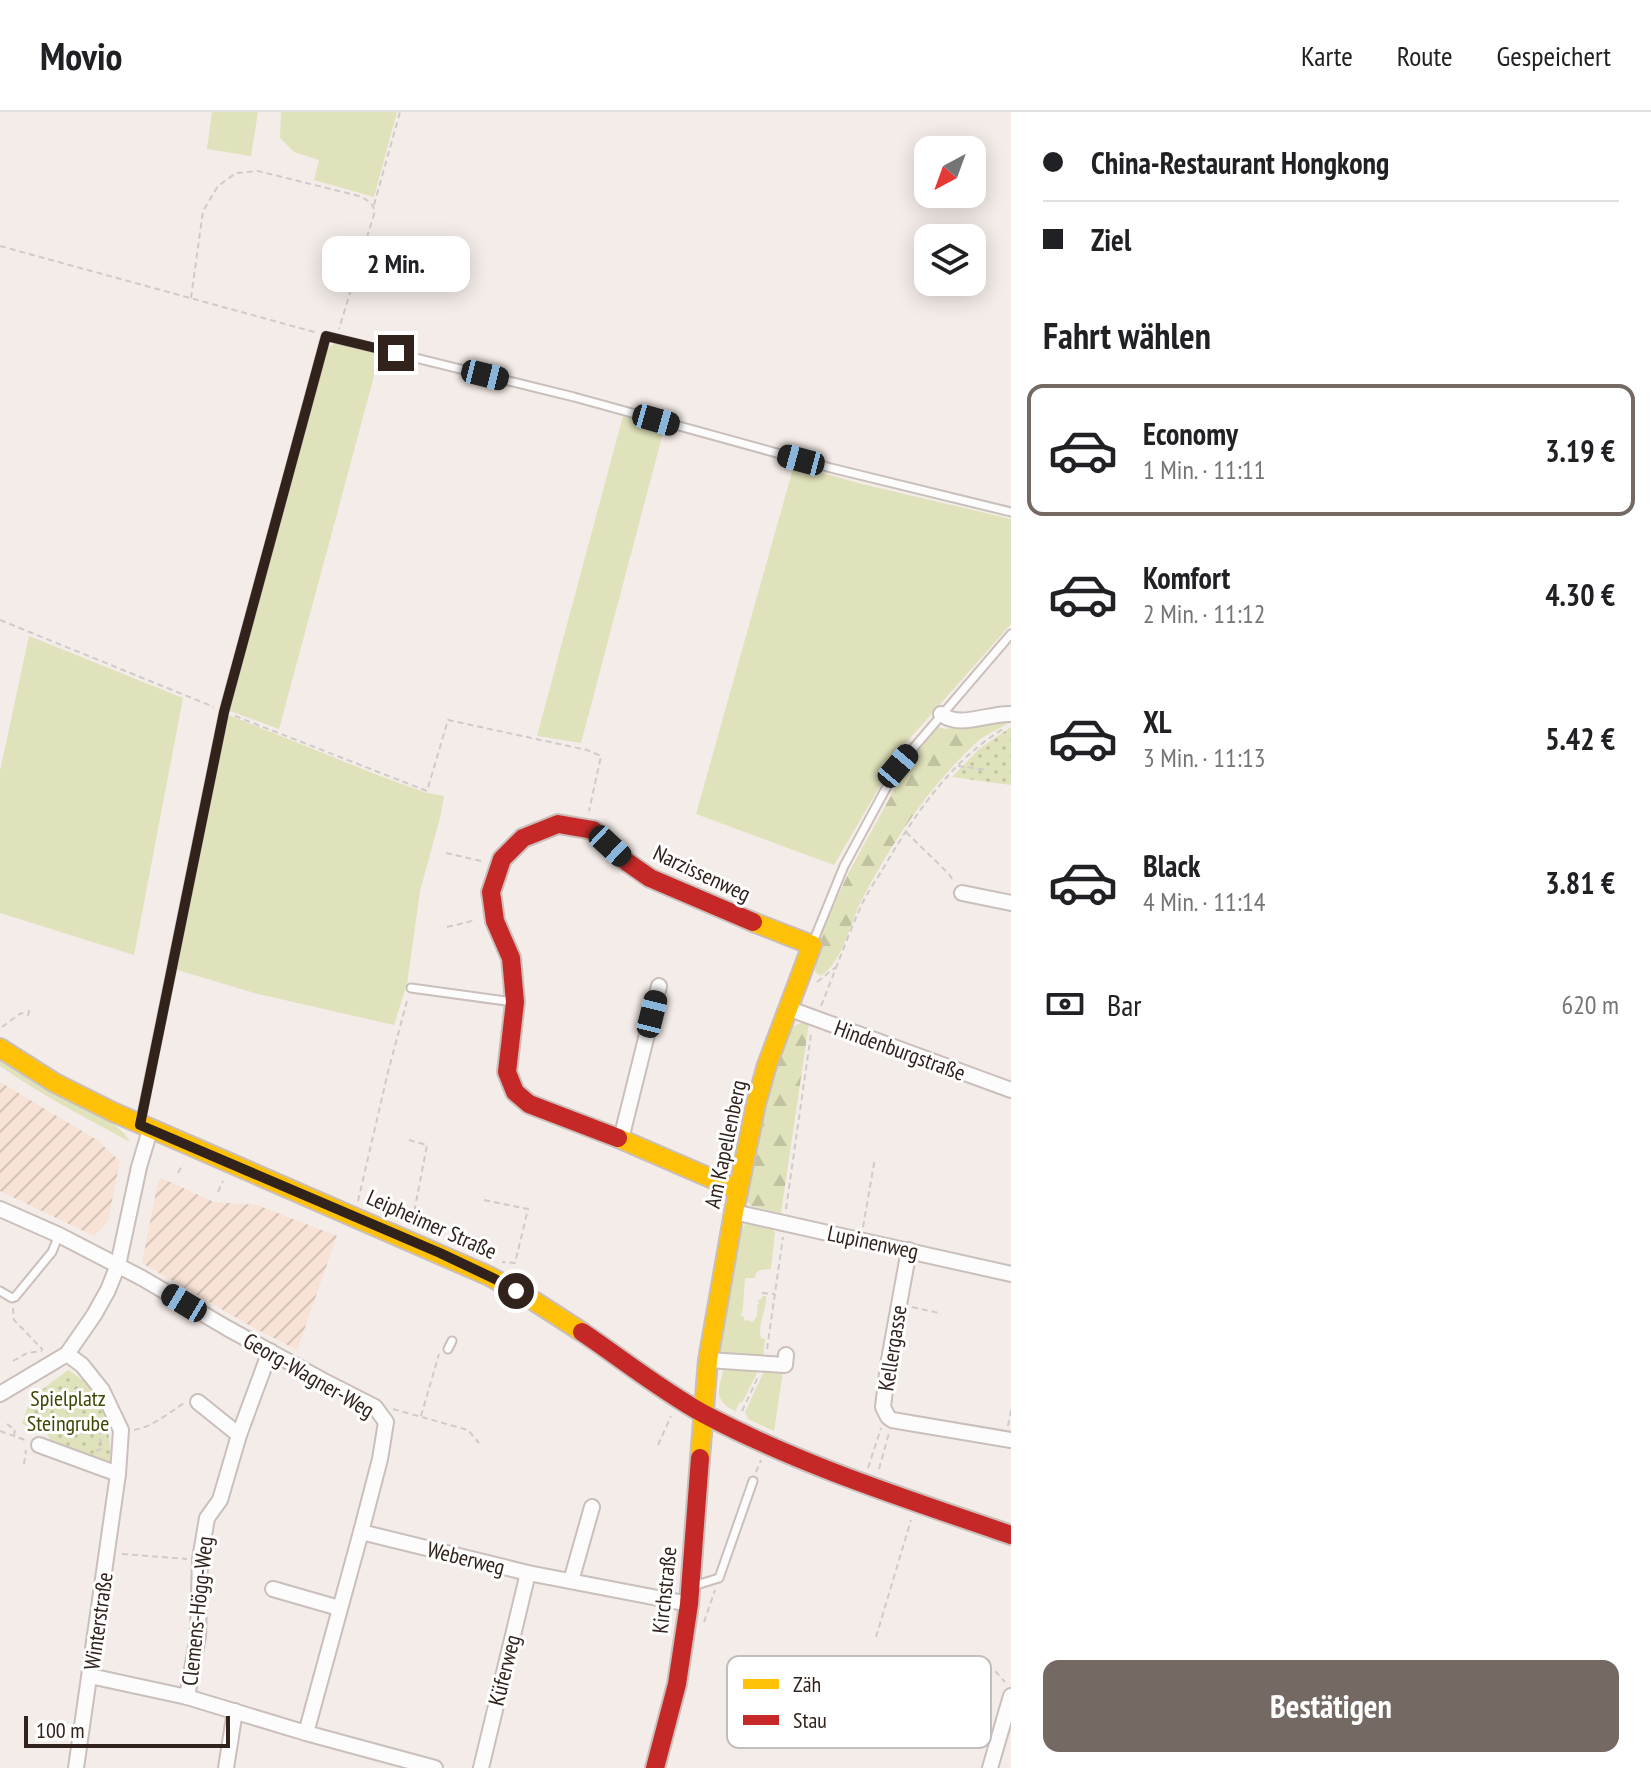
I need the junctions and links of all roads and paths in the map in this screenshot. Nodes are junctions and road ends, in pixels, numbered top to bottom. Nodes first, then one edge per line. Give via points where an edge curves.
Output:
1 (400, 112) edge
2 (373, 206) junction
3 (0, 246) edge
4 (191, 298) junction
5 (326, 336) junction
6 (337, 338) junction
7 (1011, 512) edge
8 (0, 620) edge
9 (1011, 634) edge
10 (224, 712) junction
11 (941, 714) junction
12 (1009, 720) edge
13 (957, 766) junction
14 (988, 770) dead end
15 (585, 828) junction
16 (905, 831) junction
17 (446, 853) dead end
18 (485, 862) dead end
19 (962, 893) joint
20 (1011, 903) edge
21 (483, 918) dead end
22 (447, 927) dead end
23 (812, 945) junction
24 (837, 966) junction
25 (801, 976) junction
26 (659, 986) dead end
27 (411, 988) joint
28 (515, 1002) junction
29 (30, 1007) dead end
30 (790, 1009) junction
31 (819, 1009) dead end
32 (812, 1023) dead end
33 (2, 1027) dead end
34 (0, 1048) edge
35 (1011, 1090) edge
36 (145, 1127) junction
37 (621, 1139) junction
38 (409, 1140) dead end
39 (875, 1158) dead end
40 (183, 1164) dead end
41 (178, 1173) dead end
42 (223, 1181) dead end
43 (738, 1190) junction
44 (218, 1192) dead end
45 (484, 1200) dead end
46 (0, 1209) edge
47 (734, 1212) junction
48 (785, 1215) dead end
49 (355, 1216) junction
50 (784, 1227) dead end
51 (59, 1235) junction
52 (407, 1239) junction
53 (861, 1239) junction
54 (909, 1250) junction
55 (118, 1265) junction
56 (1011, 1274) edge
57 (495, 1279) junction
58 (0, 1291) edge
59 (762, 1293) dead end
60 (775, 1294) junction
61 (12, 1298) junction
62 (899, 1304) junction
63 (939, 1313) dead end
64 (447, 1346) dead end
65 (43, 1351) junction
66 (270, 1351) junction
67 (786, 1355) dead end
68 (61, 1359) junction
69 (766, 1359) dead end
70 (708, 1360) junction
71 (13, 1361) dead end
72 (763, 1368) dead end
73 (0, 1394) edge
74 (198, 1402) joint
75 (704, 1414) junction
76 (672, 1415) dead end
77 (421, 1416) junction
78 (739, 1418) dead end
79 (890, 1418) junction
80 (386, 1422) junction
81 (7, 1424) dead end
82 (48, 1426) dead end
83 (121, 1430) junction
84 (0, 1431) edge
85 (100, 1432) junction
86 (13, 1435) junction
87 (239, 1435) junction
88 (1011, 1440) edge
89 (33, 1443) junction
90 (479, 1443) dead end
91 (658, 1445) dead end
92 (96, 1451) dead end
93 (24, 1464) dead end
94 (118, 1474) junction
95 (870, 1478) junction
96 (753, 1481) dead end
97 (592, 1507) dead end
98 (911, 1518) dead end
99 (361, 1532) junction
100 (1011, 1535) edge
101 (108, 1552) junction
102 (200, 1559) junction
103 (528, 1573) junction
104 (571, 1581) junction
105 (273, 1589) dead end
106 (689, 1595) junction
107 (339, 1608) junction
108 (876, 1637) dead end
109 (991, 1670) edge
110 (90, 1676) junction
111 (1011, 1689) edge
112 (1011, 1696) edge
113 (187, 1697) junction
114 (235, 1711) junction
115 (306, 1733) junction
116 (76, 1768) edge
117 (226, 1768) edge
118 (435, 1768) edge
119 (481, 1768) edge
120 (655, 1768) edge
121 (990, 1768) edge

1 - 2 path
2 - 4 path via 359,196 258,171 236,173 218,186 203,211
2 - 6 path
3 - 4 path
4 - 5 path
5 - 6 lane
5 - 10 lane
6 - 7 lane
8 - 10 path
9 - 11 lane
10 - 15 path via 427,791 448,720 587,750 601,756
10 - 36 lane
11 - 12 street via 957,722 998,713
11 - 23 lane via 898,766 844,866
12 - 13 path
13 - 14 path
13 - 16 path
15 - 23 street, Narzissenweg via 650,878
15 - 28 street via 558,824 523,838 502,859 491,892 495,921 511,958
16 - 19 path
16 - 24 path via 863,902
17 - 18 path
19 - 20 street
21 - 22 path
23 - 25 street, Am Kapellenberg
24 - 25 path via 818,983
24 - 31 path
25 - 30 street, Am Kapellenberg
26 - 37 street
27 - 28 lane
27 - 49 path
28 - 37 street via 507,1072 515,1092 529,1104
29 - 33 path via 28,1015 21,1013
30 - 35 street, Hindenburgstraße
30 - 43 street, Am Kapellenberg via 764,1075
32 - 48 path
34 - 36 street, Leipheimer Straße via 81,1097
36 - 49 street, Leipheimer Straße
36 - 55 street
37 - 43 street
38 - 52 path via 427,1145
39 - 53 path
40 - 41 path
42 - 44 path
43 - 47 street, Am Kapellenberg
45 - 57 path via 528,1209 515,1263 502,1261
46 - 51 street, Georg-Wagner-Weg
47 - 53 street, Lupinenweg
47 - 70 street, Am Kapellenberg
49 - 52 street, Leipheimer Straße
50 - 60 path
51 - 55 street, Georg-Wagner-Weg
51 - 61 lane via 52,1252
52 - 57 street, Leipheimer Straße
53 - 54 street, Lupinenweg
54 - 56 street, Lupinenweg
54 - 62 street, Kellergasse
55 - 66 street, Georg-Wagner-Weg
55 - 68 street via 108,1290
57 - 75 street, Leipheimer Straße
58 - 61 lane
59 - 60 path
60 - 69 path
61 - 65 path via 14,1320
62 - 63 path
62 - 79 street, Kellergasse via 883,1407
64 - 77 path
65 - 68 path
65 - 71 path
66 - 80 street, Georg-Wagner-Weg via 375,1407
66 - 87 street, Clemens-Högg-Weg
67 - 70 street via 785,1365
68 - 73 street
68 - 83 street, Winterstraße via 82,1365 102,1390
70 - 75 street, Am Kapellenberg
72 - 78 path
74 - 83 path via 186,1402 139,1430
74 - 87 street
75 - 95 street, Leipheimer Straße via 808,1462
75 - 106 street, Kirchstraße
76 - 91 path
77 - 80 path via 393,1408
77 - 90 path via 468,1430
79 - 88 street, Kellergasse
79 - 95 path
79 - 95 path via 882,1425
80 - 99 street, Georg-Wagner-Weg
81 - 86 path via 15,1430
82 - 85 path via 85,1435
83 - 85 path
83 - 94 street, Winterstraße
84 - 86 path
85 - 92 path via 101,1449
86 - 89 path
87 - 102 street, Clemens-Högg-Weg via 220,1500 207,1518
89 - 93 path
89 - 94 street
94 - 101 street, Winterstraße
95 - 100 street, Leipheimer Straße
96 - 106 lane via 719,1578
97 - 104 street
98 - 108 path
99 - 103 street, Weberweg
99 - 107 street, Georg-Wagner-Weg
101 - 102 path
101 - 110 street, Winterstraße
102 - 113 street, Clemens-Högg-Weg via 198,1636
103 - 104 street, Weberweg
103 - 119 street, Küferweg
104 - 106 street, Weberweg
105 - 107 street
106 - 120 street, Kirchstraße via 677,1684
107 - 115 street, Georg-Wagner-Weg
109 - 111 path
110 - 113 street
110 - 116 street, Winterstraße
112 - 121 street
113 - 114 street
114 - 115 street
114 - 117 street
115 - 118 street

